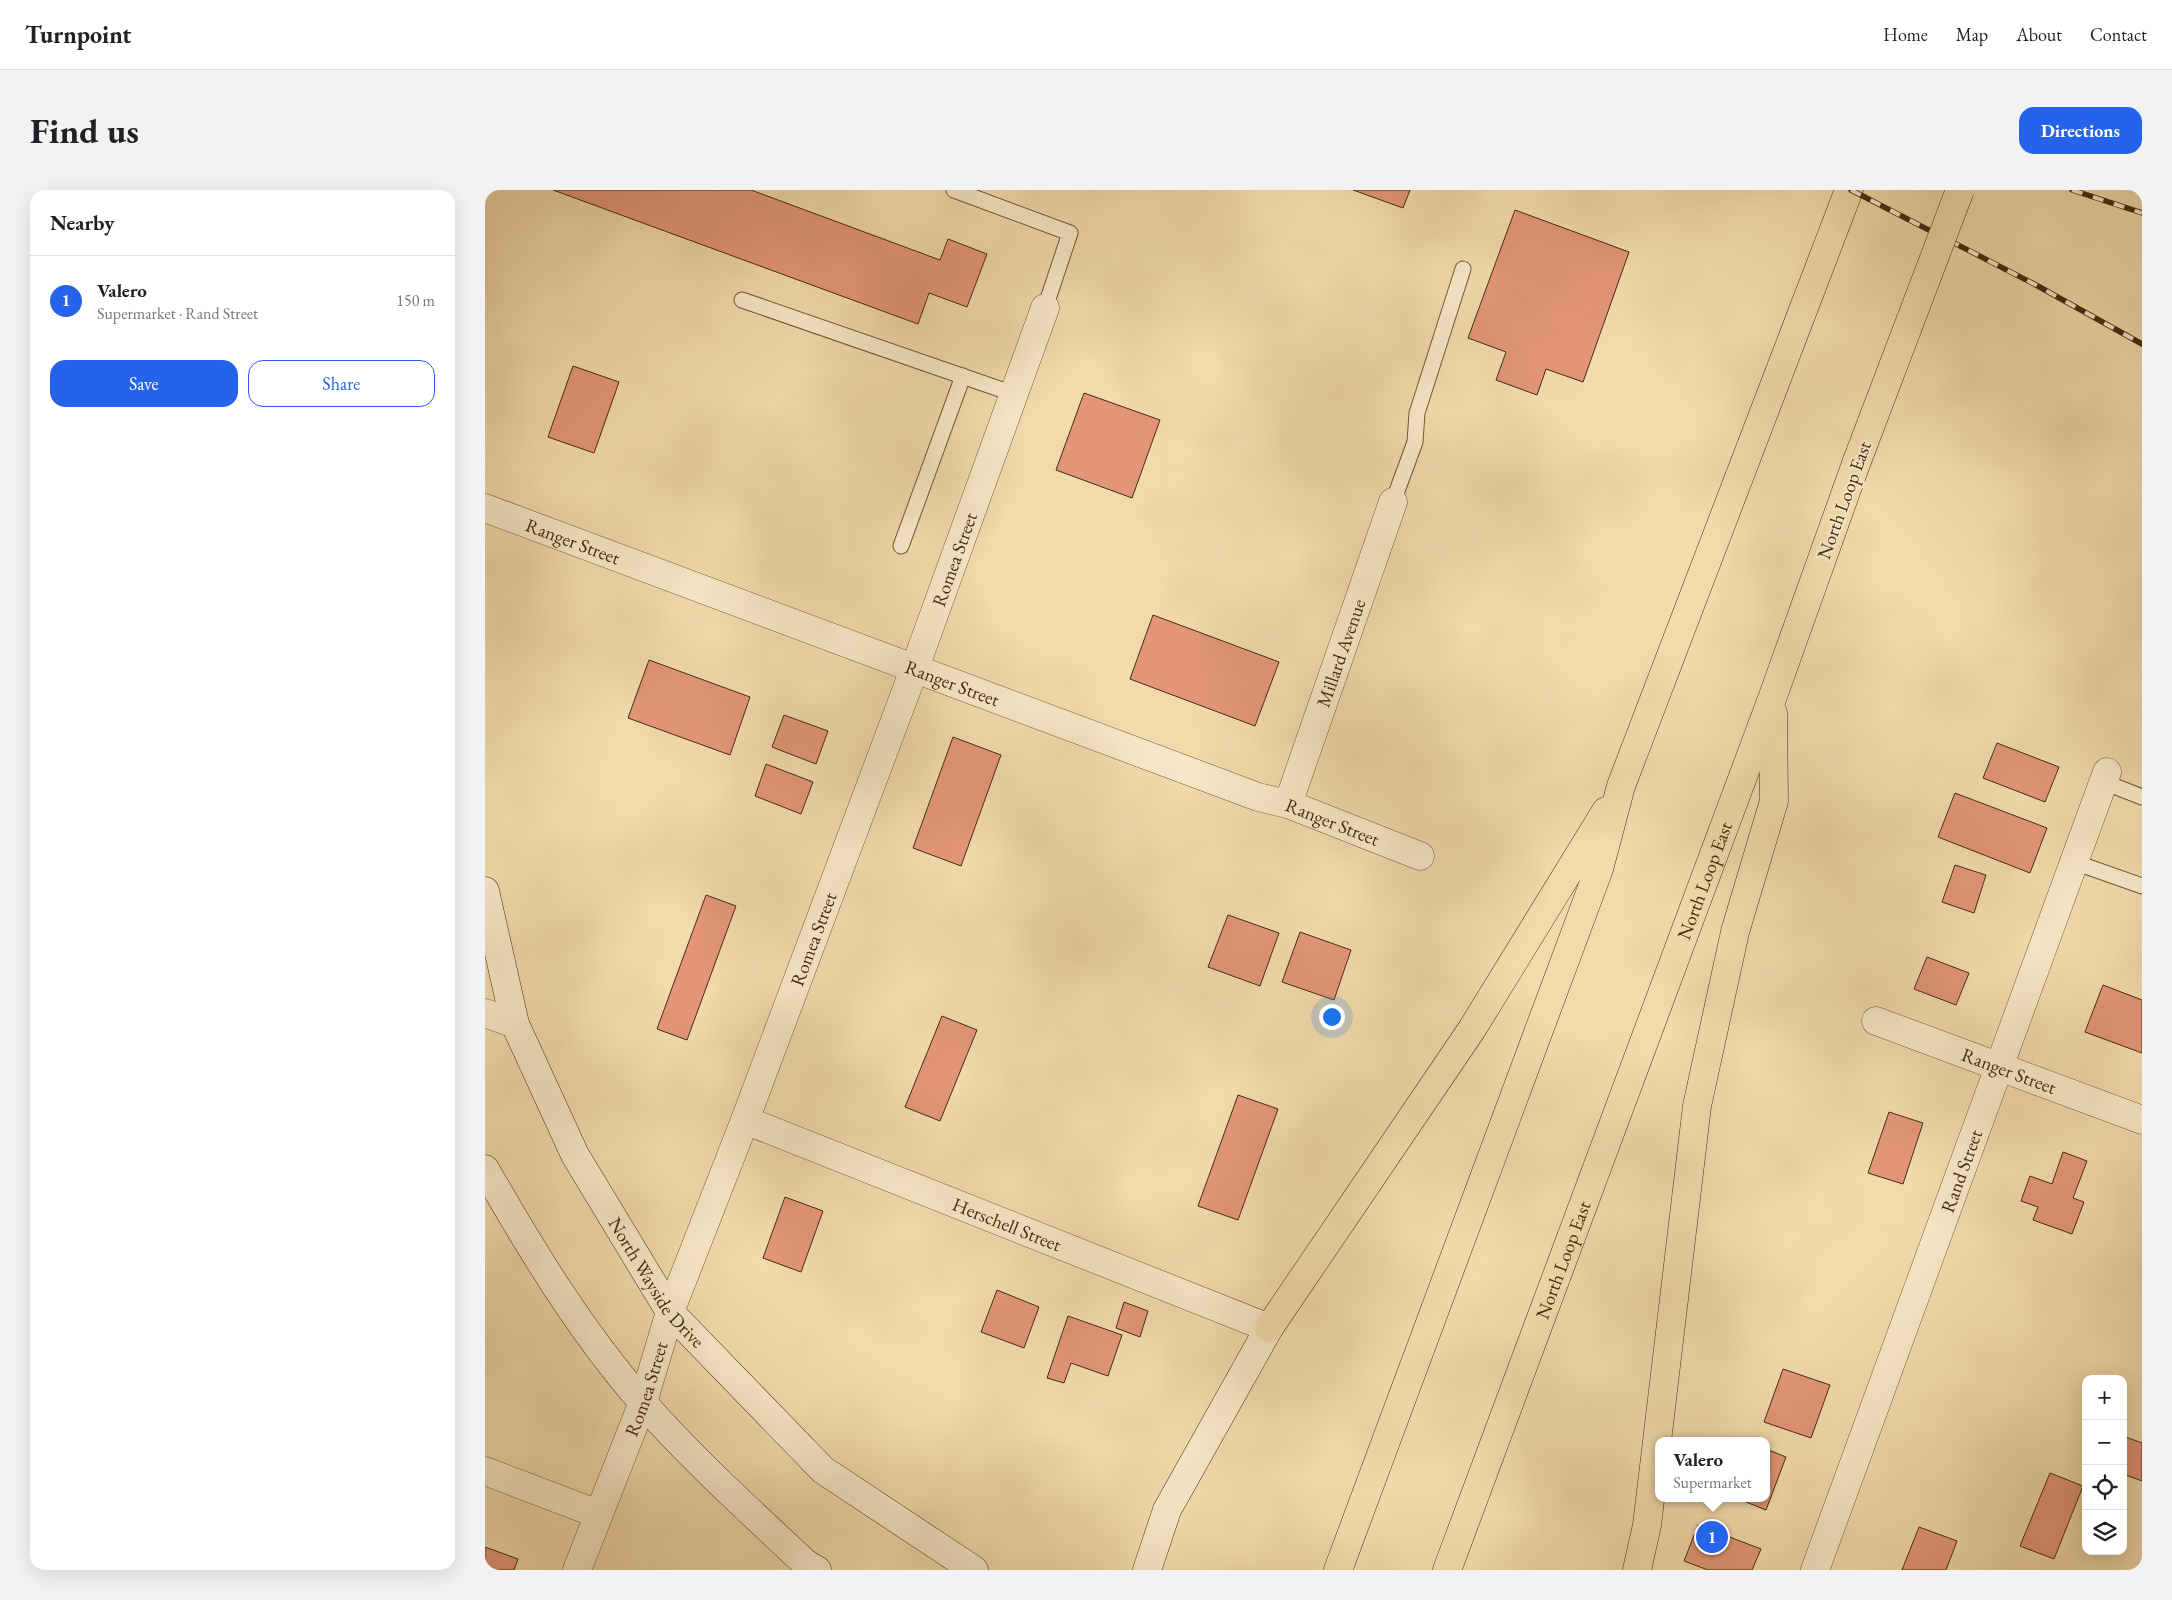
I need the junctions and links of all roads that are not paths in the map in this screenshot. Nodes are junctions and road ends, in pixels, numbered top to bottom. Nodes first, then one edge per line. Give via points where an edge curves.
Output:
1 (954, 190) edge
2 (1849, 190) edge
3 (1960, 190) edge
4 (1463, 269) dead end
5 (742, 300) dead end
6 (1045, 308) joint
7 (963, 376) junction
8 (1014, 394) junction
9 (1393, 502) joint
10 (485, 508) edge
11 (901, 546) dead end
12 (914, 670) junction
13 (1773, 696) junction
14 (2105, 777) joint
15 (1621, 786) junction
16 (2142, 797) edge
17 (1288, 804) junction
18 (1420, 856) dead end
19 (2075, 862) junction
20 (2142, 886) edge
21 (485, 891) edge
22 (485, 1013) edge
23 (1876, 1021) dead end
24 (515, 1024) junction
25 (2000, 1066) junction
26 (745, 1120) junction
27 (2142, 1120) edge
28 (485, 1169) edge
29 (670, 1312) junction
30 (1269, 1328) junction
31 (643, 1402) junction
32 (1658, 1437) edge
33 (1655, 1458) edge
34 (485, 1471) edge
35 (598, 1514) junction
36 (577, 1570) edge
37 (817, 1570) edge
38 (974, 1570) edge
39 (1147, 1570) edge
40 (1338, 1570) edge
41 (1447, 1570) edge
42 (1637, 1570) edge
43 (1815, 1570) edge

1 - 6 lane via 1070,233
2 - 15 highway
3 - 13 highway, North Loop East, bridge via 1857,461
4 - 9 lane via 1417,413 1415,442
5 - 7 lane
6 - 8 street, Romea Street
7 - 8 lane
7 - 11 lane
8 - 12 street, Romea Street
9 - 17 street, Millard Avenue
10 - 12 street, Ranger Street
12 - 17 street, Ranger Street via 1257,797
12 - 26 street, Romea Street
13 - 32 highway via 1774,801 1735,932 1697,1106
13 - 41 highway, North Loop East
14 - 16 lane
14 - 19 street, Rand Street
15 - 30 highway via 1472,1029
15 - 40 highway via 1599,869
17 - 18 street, Ranger Street
19 - 20 lane
19 - 25 street, Rand Street
21 - 24 street, North Wayside Drive
22 - 24 street
23 - 25 street, Ranger Street
24 - 29 street, North Wayside Drive via 575,1155
25 - 27 street, Ranger Street
25 - 43 street, Rand Street
26 - 29 street, Romea Street
26 - 30 street, Herschell Street
28 - 31 street via 534,1254 587,1332
29 - 31 street, Romea Street
29 - 38 street, North Wayside Drive via 823,1470
30 - 39 street via 1167,1510
31 - 35 street, Romea Street
31 - 37 street via 692,1457 805,1563
33 - 42 highway via 1647,1525
34 - 35 street
35 - 36 street, Romea Street

